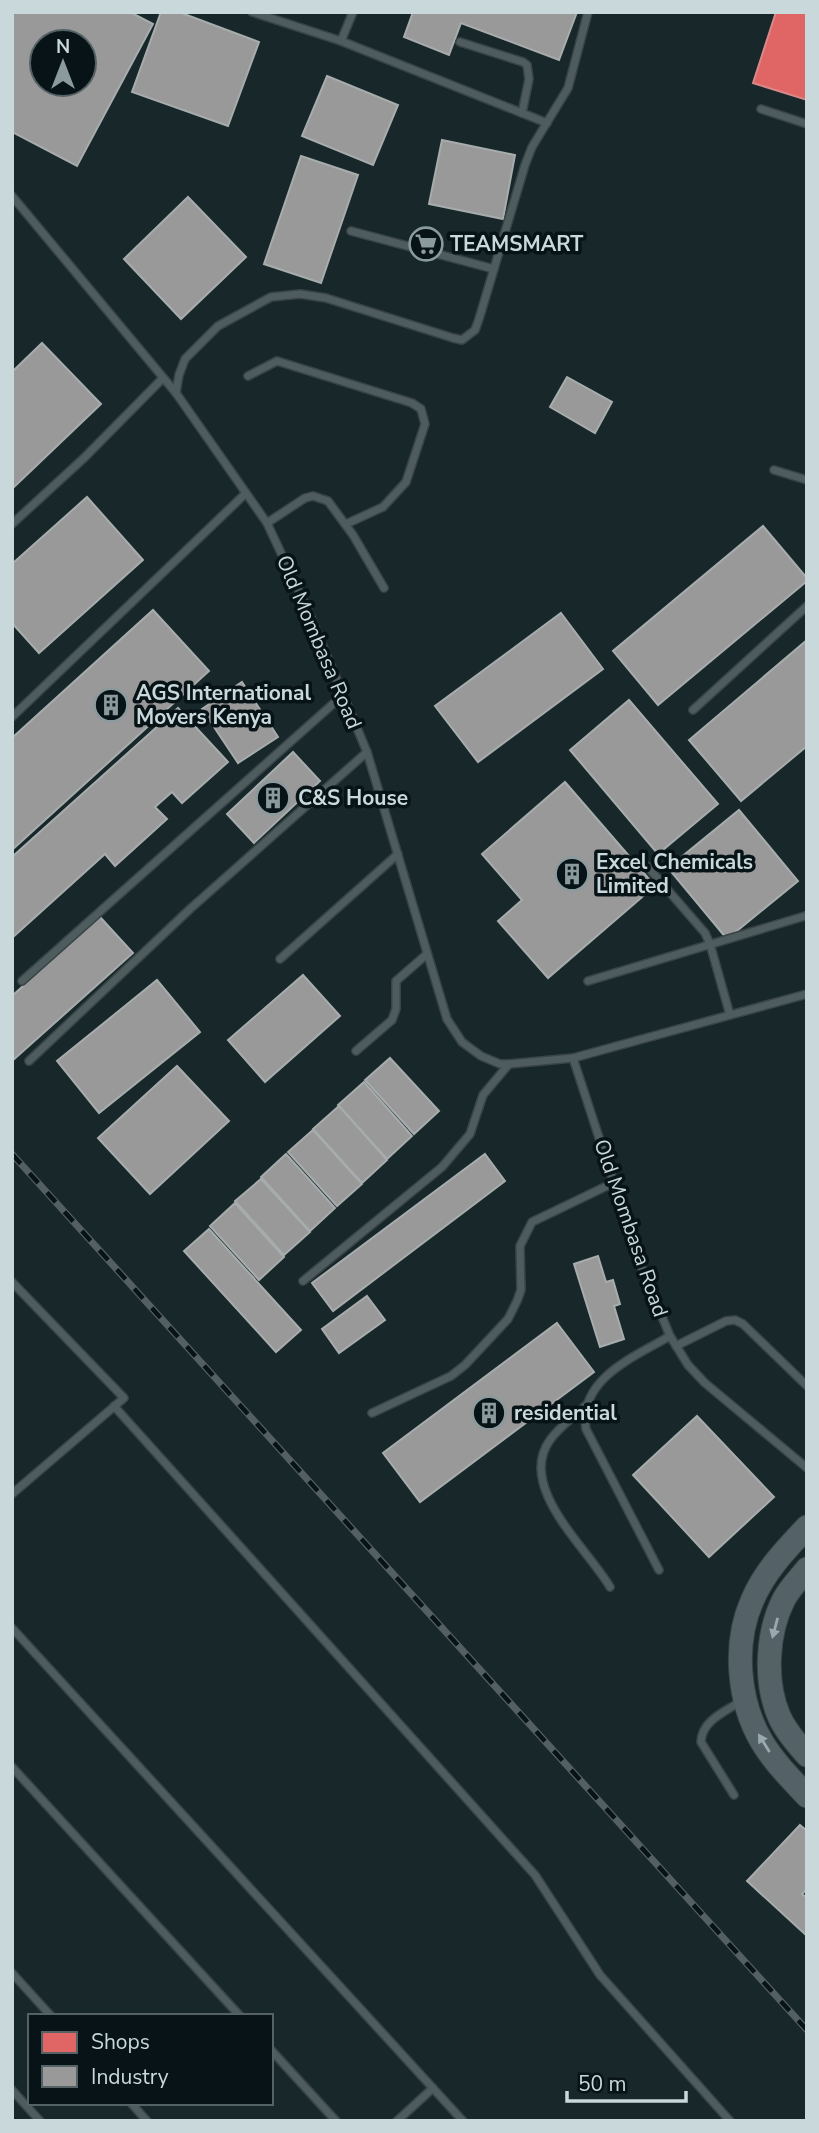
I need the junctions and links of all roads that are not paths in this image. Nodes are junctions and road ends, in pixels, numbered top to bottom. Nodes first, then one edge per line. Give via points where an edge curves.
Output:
1 (252, 12) edge
2 (353, 12) edge
3 (588, 12) edge
4 (341, 41) junction
5 (460, 42) dead end
6 (761, 109) dead end
7 (522, 113) junction
8 (547, 123) junction
9 (807, 124) edge
10 (12, 196) edge
11 (351, 231) dead end
12 (494, 269) junction
13 (248, 376) dead end
14 (163, 378) junction
15 (176, 393) junction
16 (774, 470) dead end
17 (807, 480) edge
18 (245, 494) junction
19 (267, 523) junction
20 (12, 524) edge
21 (346, 524) junction
22 (384, 588) dead end
23 (807, 606) edge
24 (343, 695) junction
25 (693, 710) dead end
26 (12, 718) edge
27 (367, 752) junction
28 (397, 854) junction
29 (647, 866) dead end
30 (805, 916) dead end
31 (710, 944) junction
32 (427, 954) junction
33 (280, 960) dead end
34 (22, 981) dead end
35 (589, 981) dead end
36 (807, 994) edge
37 (730, 1015) junction
38 (356, 1051) dead end
39 (573, 1058) junction
40 (29, 1061) dead end
41 (509, 1064) junction
42 (613, 1183) junction
43 (303, 1281) dead end
44 (12, 1282) edge
45 (670, 1336) junction
46 (676, 1346) junction
47 (807, 1386) edge
48 (114, 1406) junction
49 (586, 1406) junction
50 (372, 1413) dead end
51 (807, 1468) edge
52 (12, 1494) edge
53 (807, 1527) edge
54 (807, 1569) edge
55 (659, 1570) dead end
56 (610, 1587) dead end
57 (12, 1628) edge
58 (745, 1699) junction
59 (807, 1755) edge
60 (12, 1767) edge
61 (734, 1795) dead end
62 (807, 1796) edge
63 (12, 1973) edge
64 (49, 2014) edge
65 (238, 2014) edge
66 (273, 2052) edge
67 (433, 2088) junction
68 (12, 2090) edge
69 (133, 2105) edge
70 (40, 2121) edge
71 (147, 2121) edge
72 (336, 2121) edge
73 (397, 2121) edge
74 (463, 2121) edge
75 (730, 2121) edge

1 - 4 lane
2 - 4 lane
3 - 8 lane via 568,88
4 - 7 lane
5 - 7 lane via 527,65 530,79
6 - 9 lane
7 - 8 lane
8 - 12 lane via 532,147
10 - 14 lane, Old Mombasa Road
11 - 12 lane
12 - 15 lane via 475,330 462,340 326,298 300,294 271,297 218,326 185,359
13 - 21 lane via 277,361 421,409 425,424 407,481 383,507
14 - 15 lane, Old Mombasa Road
14 - 20 lane
15 - 18 lane, Old Mombasa Road
16 - 17 lane
18 - 19 lane, Old Mombasa Road
18 - 26 lane
19 - 21 lane via 313,496 328,501
19 - 24 lane, Old Mombasa Road
21 - 22 lane
23 - 25 lane
24 - 27 lane, Old Mombasa Road
24 - 34 lane
27 - 28 lane, Old Mombasa Road
27 - 40 lane via 190,909
28 - 32 lane, Old Mombasa Road
28 - 33 lane
29 - 31 lane
30 - 31 lane
31 - 35 lane
31 - 37 lane
32 - 38 lane via 396,981 392,1020
32 - 41 lane, Old Mombasa Road via 447,1019 462,1042 481,1056
36 - 37 lane, Old Mombasa Road
37 - 39 lane, Old Mombasa Road
39 - 41 lane, Old Mombasa Road
39 - 42 lane, Old Mombasa Road
41 - 43 lane via 484,1095 470,1134 442,1167
42 - 45 lane, Old Mombasa Road
42 - 50 lane via 532,1222 520,1246 517,1301 508,1319 465,1366
44 - 48 lane via 124,1398
45 - 46 lane, Old Mombasa Road
45 - 49 lane via 611,1372 597,1384
46 - 47 lane via 735,1320
46 - 51 lane, Old Mombasa Road via 705,1382
48 - 52 lane
48 - 75 lane via 535,1875 600,1975
49 - 55 lane via 586,1429
49 - 56 lane via 550,1440 542,1464 543,1482 552,1507
53 - 58 main road via 772,1567 751,1603 741,1649
54 -> 59 main road via 782,1605 770,1666 779,1716
57 - 67 lane
58 - 61 lane via 706,1724 701,1733 701,1742
62 -> 58 main road via 761,1741
60 - 65 lane
63 - 64 lane
66 - 72 lane
67 - 73 lane
67 - 74 lane
68 - 70 lane
69 - 71 lane

